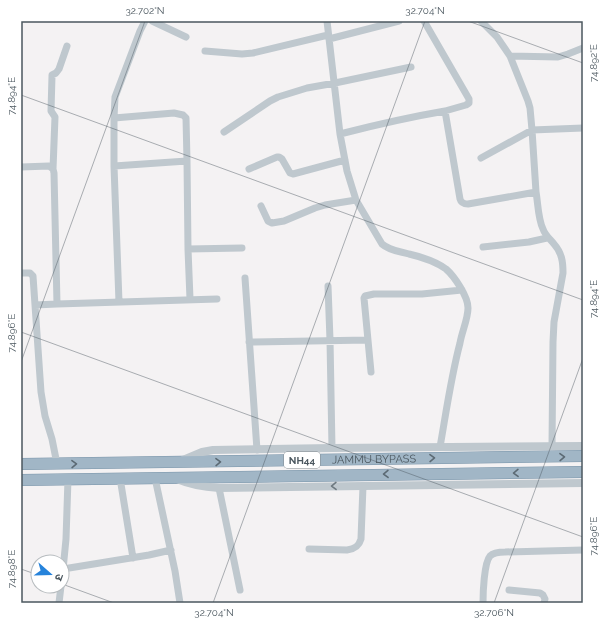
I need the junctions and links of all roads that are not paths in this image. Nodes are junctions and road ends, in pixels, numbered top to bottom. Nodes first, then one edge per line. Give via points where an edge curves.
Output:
1 (145, 21) edge
2 (152, 21) edge
3 (326, 21) edge
4 (399, 21) edge
5 (424, 21) edge
6 (481, 21) edge
7 (186, 37) dead end
8 (328, 37) junction
9 (67, 46) dead end
10 (583, 48) edge
11 (205, 51) dead end
12 (510, 56) junction
13 (411, 67) dead end
14 (335, 84) junction
15 (445, 111) junction
16 (114, 118) junction
17 (583, 128) edge
18 (532, 130) junction
19 (224, 132) dead end
20 (340, 134) junction
21 (482, 158) dead end
22 (345, 160) junction
23 (187, 162) junction
24 (114, 166) junction
25 (21, 167) edge
26 (53, 168) junction
27 (249, 169) dead end
28 (536, 192) junction
29 (356, 200) junction
30 (261, 206) dead end
31 (547, 238) junction
32 (483, 247) dead end
33 (242, 248) dead end
34 (188, 249) junction
35 (21, 273) edge
36 (245, 278) dead end
37 (328, 286) dead end
38 (462, 290) junction
39 (217, 299) dead end
40 (190, 300) junction
41 (119, 302) junction
42 (57, 304) junction
43 (35, 305) junction
44 (330, 340) junction
45 (368, 340) junction
46 (250, 342) junction
47 (371, 372) dead end
48 (552, 446) junction
49 (583, 446) edge
50 (440, 447) junction
51 (332, 448) junction
52 (257, 450) junction
53 (583, 456) edge
54 (176, 462) junction
55 (21, 464) edge
56 (58, 464) junction
57 (583, 472) edge
58 (120, 478) junction
59 (155, 478) junction
60 (173, 478) junction
61 (68, 479) junction
62 (21, 480) edge
63 (583, 483) edge
64 (363, 486) junction
65 (219, 488) junction
66 (309, 549) dead end
67 (171, 550) junction
68 (583, 550) edge
69 (64, 554) edge
70 (133, 558) junction
71 (70, 568) edge
72 (240, 590) dead end
73 (509, 590) dead end
74 (180, 603) edge
75 (483, 603) edge
76 (544, 603) edge

1 - 16 street via 115,97
2 - 7 street
3 - 8 street
4 - 8 street
5 - 15 street via 469,99 466,105
6 - 12 street
8 - 11 street via 253,53
8 - 14 street
9 - 26 street via 56,73 52,75 51,111 55,117
10 - 12 street via 558,57
12 - 18 street via 528,101
13 - 14 street
14 - 19 street via 278,96
14 - 20 street
15 - 20 street
15 - 28 street via 462,203
16 - 23 street via 174,114 185,116
16 - 24 street
17 - 18 street
18 - 21 street
18 - 28 street
20 - 22 street
22 - 27 street via 293,174 282,159 277,157
22 - 29 street
23 - 24 street
23 - 34 street
24 - 41 street
25 - 26 street
26 - 42 street
28 - 31 street via 541,224
29 - 30 street via 325,205 274,223 268,221
29 - 38 street via 385,247 427,258 440,265 452,275
31 - 32 street
31 - 48 street via 558,249 563,260 554,322
33 - 34 street
34 - 40 street
35 - 43 street via 30,273 33,276
36 - 46 street
37 - 44 street
38 - 45 street via 365,296
38 - 50 street via 468,309
39 - 40 street
40 - 41 street
41 - 42 street
42 - 43 street
43 - 56 street via 42,404
44 - 45 street
44 - 46 street
44 - 51 street
45 - 47 street
46 - 52 street
48 - 49 street
48 - 50 street
50 - 51 street
51 - 52 street
52 - 54 street via 213,450
54 -> 53 highway, JAMMU BYPASS / NH44
56 -> 54 highway, JAMMU BYPASS / NH44
55 - 56 highway, JAMMU BYPASS / NH44
57 -> 60 highway, JAMMU BYPASS / NH44
58 - 59 highway, JAMMU BYPASS / NH44
58 - 61 highway, JAMMU BYPASS / NH44
58 - 70 street
59 - 60 highway, JAMMU BYPASS / NH44
59 - 67 street
60 - 65 street via 189,484
61 - 62 highway, JAMMU BYPASS / NH44
61 - 69 street
63 - 64 street
64 -> 65 street
64 - 66 street via 360,544 347,550
65 - 72 street
67 - 70 street
67 - 74 street
68 - 75 street via 497,552 491,555 486,566
70 - 71 street
73 - 76 street via 540,593 544,595

